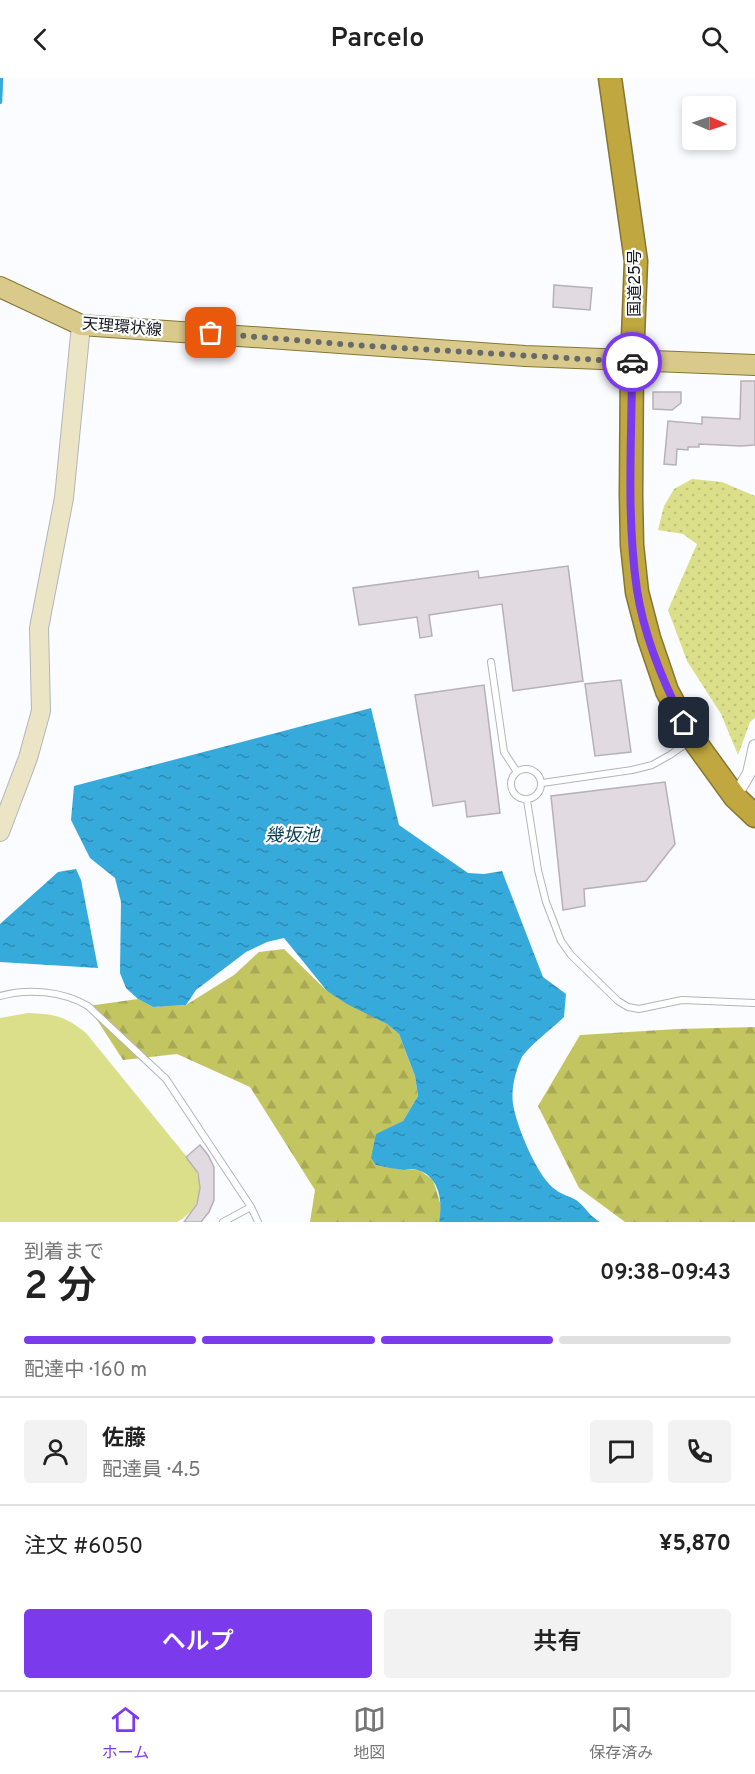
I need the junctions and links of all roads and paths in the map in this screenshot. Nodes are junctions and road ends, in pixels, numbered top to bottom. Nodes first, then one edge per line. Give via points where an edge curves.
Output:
1 (610, 78) edge
2 (0, 287) edge
3 (81, 325) junction
4 (632, 362) junction
5 (755, 365) edge
6 (491, 662) dead end
7 (693, 739) junction
8 (755, 746) edge
9 (517, 772) junction
10 (542, 783) junction
11 (735, 797) junction
12 (527, 800) junction
13 (755, 816) edge
14 (0, 832) edge
15 (0, 996) edge
16 (755, 1003) edge
17 (251, 1207) junction
18 (223, 1222) edge
19 (258, 1222) edge

1 - 4 highway, 国道25号 via 636,261
2 - 3 main road, 天理環状線
3 - 4 main road, 天理環状線
3 - 14 street via 64,498 39,628 41,711
4 - 5 main road, 天理環状線
4 - 7 highway, 国道25号 via 632,545 637,592 667,691
6 - 9 lane via 504,752
7 - 10 lane via 652,765
7 - 11 highway, 国道25号
8 - 11 street via 749,773
9 - 10 lane via 530,769
9 - 12 lane via 512,790
10 - 12 lane via 537,796
11 - 13 highway, 国道25号
12 - 16 lane via 538,870 561,941 618,1001 639,1009 682,1000
15 - 17 lane via 23,992 57,994 88,1006 166,1079
17 - 18 lane
17 - 19 lane

